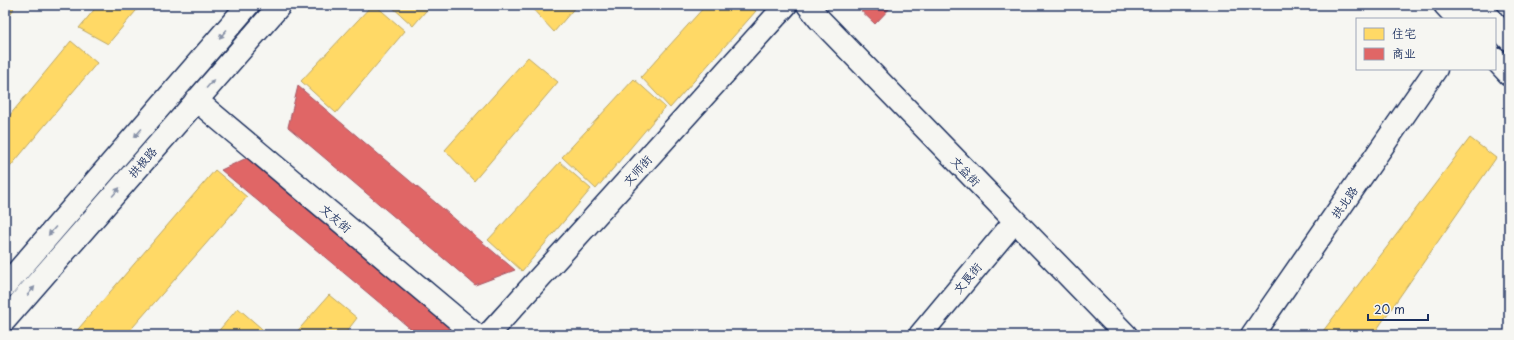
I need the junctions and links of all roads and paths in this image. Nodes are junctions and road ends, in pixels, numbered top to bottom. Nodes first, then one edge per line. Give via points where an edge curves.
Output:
1 (248, 5) edge
2 (280, 5) edge
3 (786, 5) edge
4 (808, 5) edge
5 (1445, 5) edge
6 (1457, 18) edge
7 (1496, 25) edge
8 (1509, 39) edge
9 (1496, 60) edge
10 (1435, 70) edge
11 (1509, 74) edge
12 (196, 100) junction
13 (1015, 221) junction
14 (5, 286) edge
15 (5, 320) edge
16 (476, 335) edge
17 (488, 335) edge
18 (920, 335) edge
19 (1126, 335) edge
20 (1252, 335) edge

1 -> 14 street, 拱极路
12 -> 2 street, 拱极路
3 - 17 street, 文师街
4 - 13 street, 文益街
5 - 6 street
7 - 8 street
9 - 11 street
10 - 20 street, 拱北路
15 -> 12 street, 拱极路
12 - 16 street, 文友街
13 - 18 street, 文良街
13 - 19 street, 文益街

